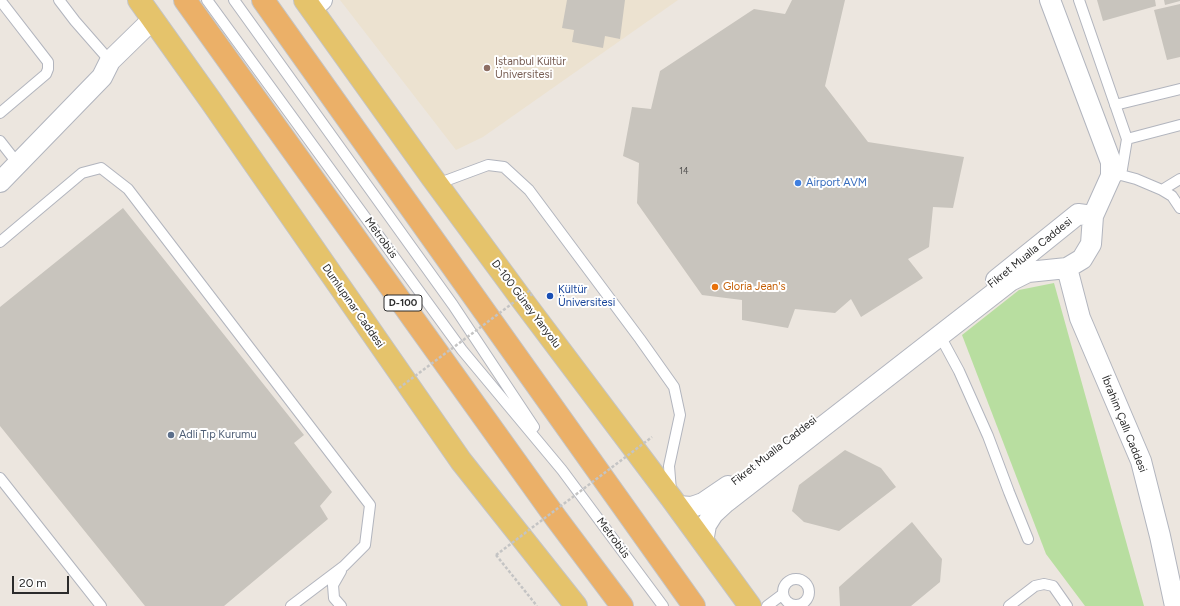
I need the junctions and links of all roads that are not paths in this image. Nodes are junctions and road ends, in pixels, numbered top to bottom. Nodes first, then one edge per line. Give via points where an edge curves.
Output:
1 (0, 0) edge
2 (59, 0) edge
3 (139, 0) edge
4 (185, 0) edge
5 (207, 0) edge
6 (234, 0) edge
7 (263, 0) edge
8 (279, 0) edge
9 (1038, 0) edge
10 (1050, 0) edge
11 (1079, 0) edge
12 (313, 3) edge
13 (153, 19) junction
14 (110, 61) junction
15 (1180, 89) edge
16 (334, 98) junction
17 (1115, 105) junction
18 (0, 113) edge
19 (1180, 125) edge
20 (1127, 139) junction
21 (0, 141) edge
22 (18, 164) junction
23 (1116, 176) junction
24 (1180, 179) edge
25 (0, 182) edge
26 (437, 184) junction
27 (1162, 190) junction
28 (1180, 208) edge
29 (1093, 216) junction
30 (0, 242) edge
31 (1067, 268) junction
32 (938, 332) junction
33 (562, 470) junction
34 (0, 478) edge
35 (674, 502) junction
36 (1028, 539) dead end
37 (703, 542) junction
38 (344, 566) junction
39 (782, 594) junction
40 (806, 604) edge
41 (101, 606) edge
42 (291, 606) edge
43 (341, 606) edge
44 (576, 606) edge
45 (622, 606) edge
46 (663, 606) edge
47 (694, 606) edge
48 (750, 606) edge
49 (767, 606) edge
50 (1009, 606) edge
51 (1067, 606) edge
52 (1175, 606) edge

1 - 18 lane via 48,62 46,74
2 - 14 lane
3 - 13 main road, Dumlupınar Caddesi
4 - 45 highway, D-100 via 556,518
5 - 33 lane, Metrobüs via 462,350
6 - 33 lane, Metrobüs via 453,305
7 - 16 highway
8 - 16 highway via 299,31
9 - 23 street via 1098,152
10 - 23 street
11 - 17 lane
12 - 26 main road, D-100 Güney Yanyolu
13 - 14 street
13 - 44 main road, Dumlupınar Caddesi via 461,461
14 - 22 street via 102,77
15 - 17 lane
16 - 47 highway
17 - 20 lane
19 - 20 lane
20 - 23 lane
21 - 22 lane
22 - 25 street
23 - 27 lane via 1136,179
23 - 29 street
24 - 27 lane
26 - 35 main road, D-100 Güney Yanyolu
26 - 35 lane via 488,165 504,167 534,196 674,387 680,416 669,466
27 - 28 lane via 1172,196
29 - 31 street, Fikret Mualla Caddesi via 1091,244 1082,259
29 - 32 street, Fikret Mualla Caddesi via 1078,214 1014,265
30 - 38 lane via 82,173 101,168 128,189 370,505 365,545
31 - 32 street, Fikret Mualla Caddesi via 1028,272 1010,281
31 - 52 street, İbrahim Çallı Caddesi via 1080,318 1141,461
32 - 35 street, Fikret Mualla Caddesi via 866,380 727,488 692,507
32 - 36 lane via 959,371 988,436
32 - 37 street, Fikret Mualla Caddesi via 726,502 706,525
33 - 46 lane, Metrobüs
34 - 41 lane
35 - 37 main road, D-100 Güney Yanyolu
37 - 48 main road, D-100 Güney Yanyolu
38 - 42 lane
38 - 43 lane via 332,585 334,598
39 - 40 lane via 789,604
39 - 40 lane via 783,588 790,580 802,580 809,590
39 - 49 lane
50 - 51 lane via 1035,586 1044,584 1052,586

